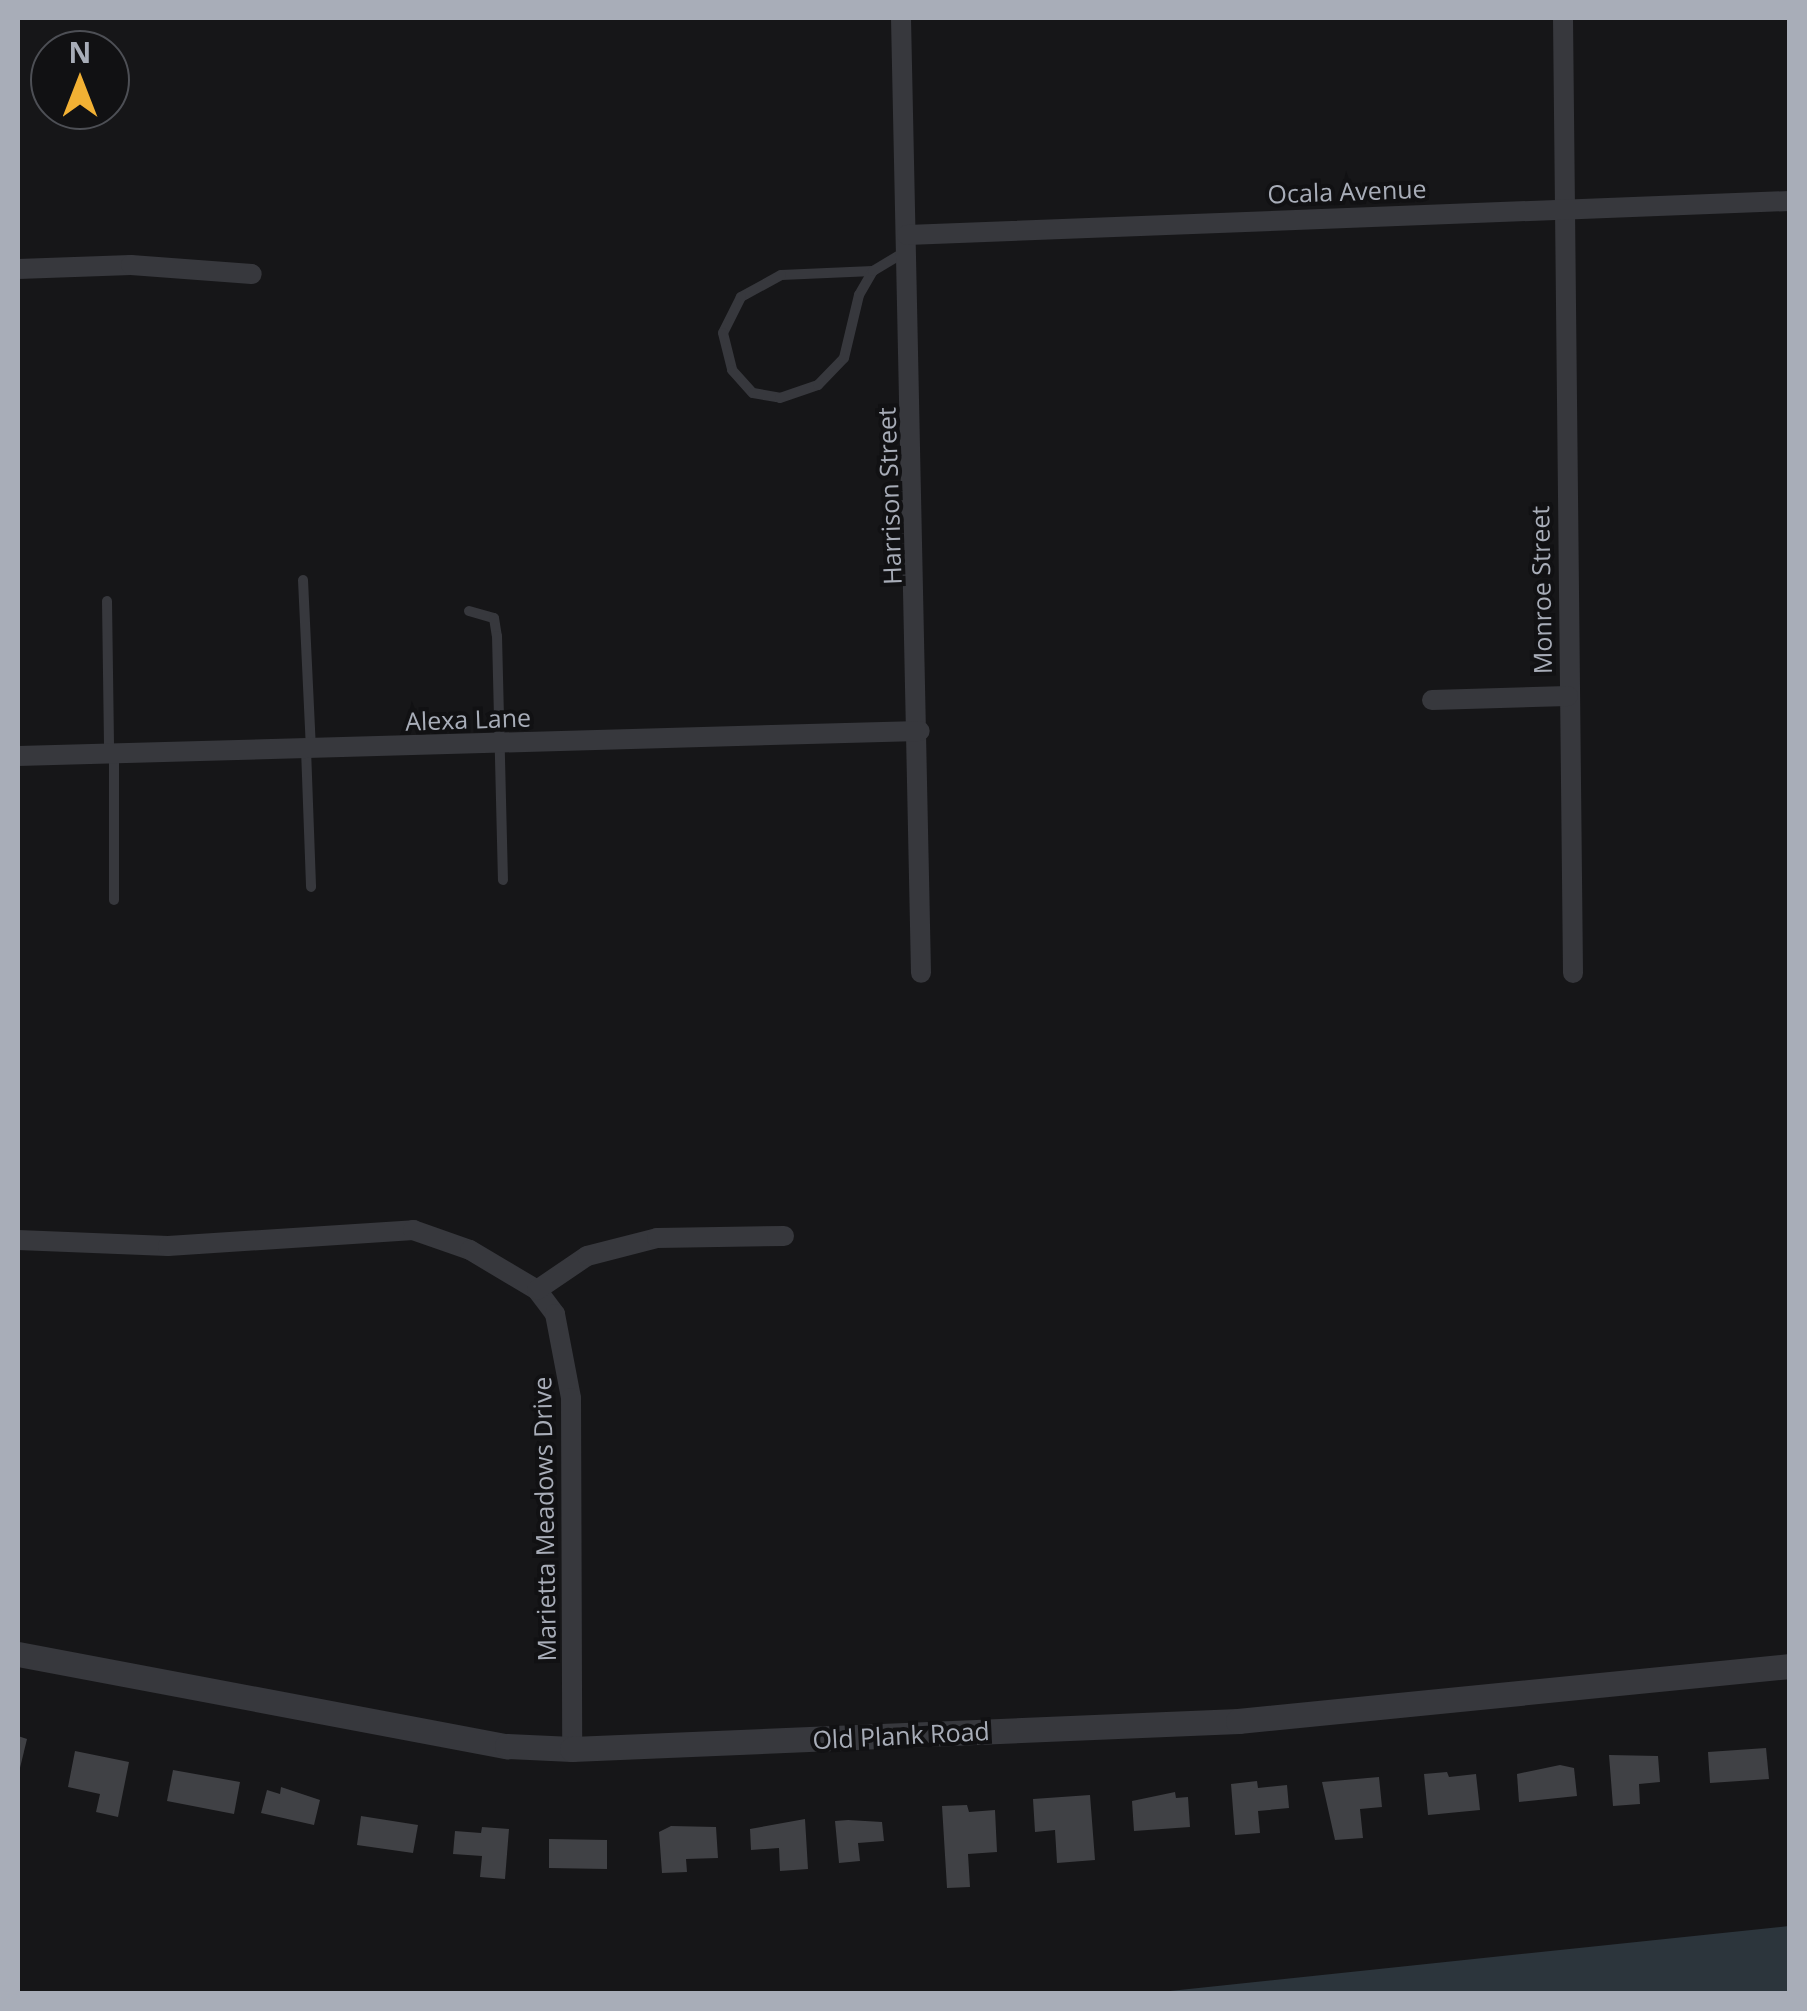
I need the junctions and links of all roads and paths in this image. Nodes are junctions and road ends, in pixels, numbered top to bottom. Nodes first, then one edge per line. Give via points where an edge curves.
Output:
1 (901, 18) edge
2 (1563, 18) edge
3 (1790, 201) edge
4 (1562, 207) junction
5 (907, 243) junction
6 (18, 269) edge
7 (873, 271) junction
8 (252, 274) dead end
9 (303, 580) dead end
10 (107, 601) dead end
11 (469, 611) dead end
12 (1568, 696) junction
13 (1432, 700) dead end
14 (920, 731) junction
15 (497, 743) junction
16 (309, 748) junction
17 (112, 754) junction
18 (18, 756) edge
19 (503, 880) dead end
20 (310, 887) dead end
21 (114, 900) dead end
22 (921, 972) dead end
23 (1574, 972) dead end
24 (784, 1236) dead end
25 (18, 1240) edge
26 (538, 1290) junction
27 (18, 1654) edge
28 (1790, 1666) edge
29 (572, 1749) junction

1 - 5 street, Harrison Street
2 - 4 street, Monroe Street
3 - 4 street, Ocala Avenue
4 - 5 street, Ocala Avenue
4 - 12 street, Monroe Street
5 - 7 lane
5 - 14 street, Harrison Street
6 - 8 street via 130,266
7 - 7 lane via 859,294 844,358 818,385 780,398 753,392 732,370 723,333 742,297 781,275
9 - 16 lane
10 - 17 lane
11 - 15 lane via 494,618
12 - 13 street
12 - 23 street, Monroe Street
14 - 15 street, Alexa Lane
14 - 22 street, Harrison Street
15 - 16 street, Alexa Lane
15 - 19 lane
16 - 17 street, Alexa Lane
16 - 20 lane
17 - 18 street, Alexa Lane
17 - 21 lane
24 - 26 street via 658,1238 588,1256
25 - 26 street via 168,1246 413,1230 470,1250
26 - 29 street, Marietta Meadows Drive via 556,1314 571,1398
27 - 29 street, Old Plank Road via 507,1746
28 - 29 street, Old Plank Road via 1238,1720

